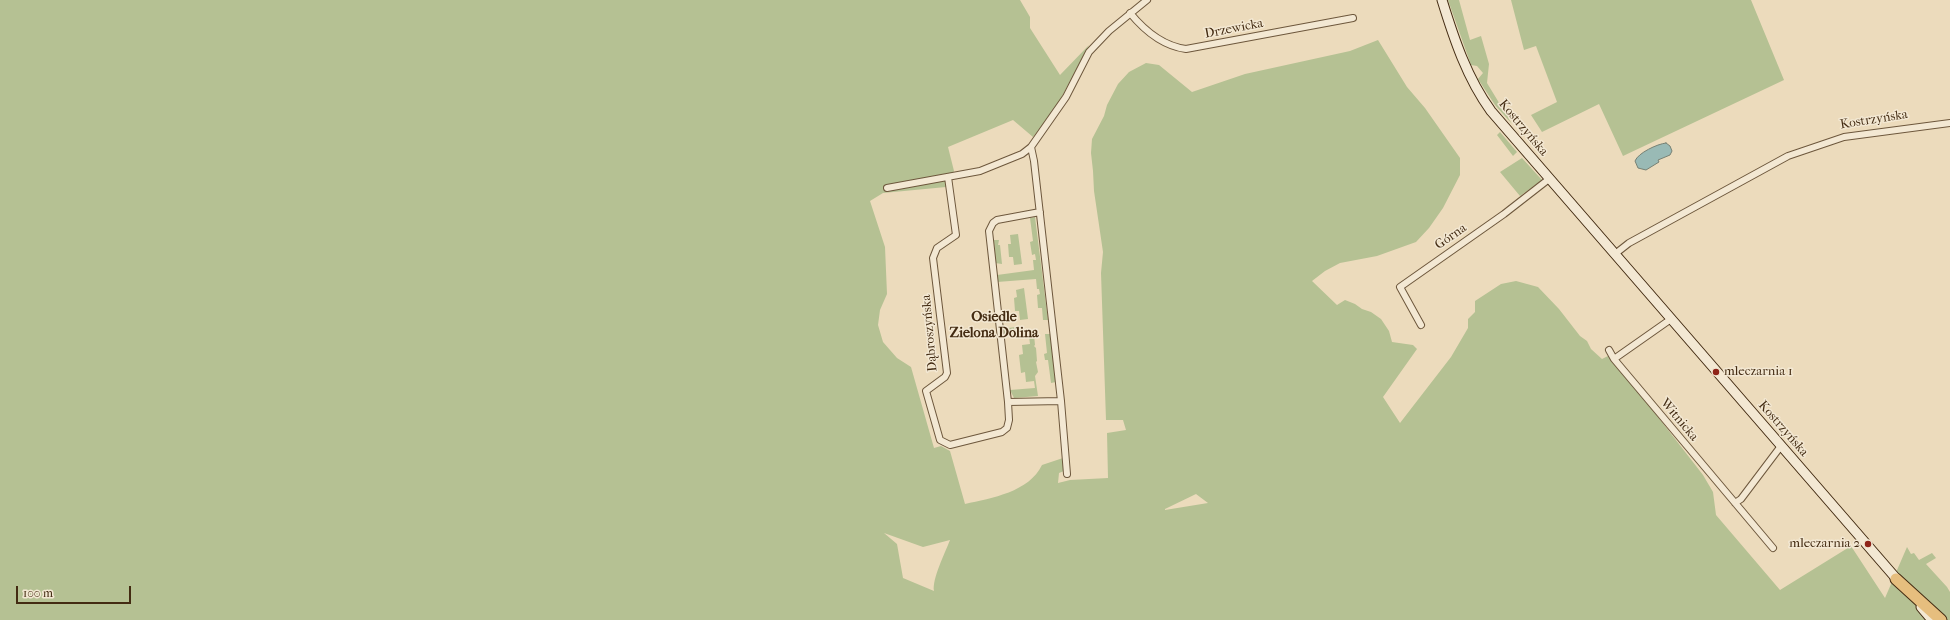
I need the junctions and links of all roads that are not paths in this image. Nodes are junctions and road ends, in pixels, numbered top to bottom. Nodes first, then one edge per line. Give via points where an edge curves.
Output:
1 (1147, 0) edge
2 (1442, 0) edge
3 (1130, 12) junction
4 (1353, 18) dead end
5 (1950, 122) edge
6 (1031, 147) junction
7 (948, 177) junction
8 (1549, 179) junction
9 (887, 188) dead end
10 (1040, 212) junction
11 (1615, 254) junction
12 (1670, 319) junction
13 (1421, 325) dead end
14 (1608, 350) dead end
15 (1614, 359) junction
16 (1061, 401) junction
17 (1008, 402) junction
18 (1781, 446) junction
19 (1067, 474) dead end
20 (1735, 503) junction
21 (1773, 548) dead end
22 (1896, 579) junction
23 (1932, 620) edge
24 (1942, 620) edge

1 - 3 street
2 - 8 main road, Kostrzyńska via 1475,87 1491,112
3 - 4 street, Drzewicka via 1138,23 1159,39 1170,46 1186,49
3 - 6 street via 1089,52 1066,97
5 - 11 street, Kostrzyńska via 1844,137 1788,156 1629,243
6 - 7 street via 1022,154 980,171
6 - 10 street
7 - 9 street
7 - 17 street, Dąbroszyńska via 956,235 937,248 933,258 947,373 926,391 940,440 950,445 1002,432 1007,428 1009,420
8 - 11 main road, Kostrzyńska
8 - 13 street, Górna via 1504,214 1400,286
10 - 16 street
10 - 17 street, Dąbroszyńska via 997,220 989,231
11 - 12 main road, Kostrzyńska
12 - 15 street
12 - 18 main road, Kostrzyńska
14 - 15 street, Witnicka
15 - 20 street, Witnicka
16 - 17 street
16 - 19 street
18 - 20 street via 1741,499
18 - 22 main road, Kostrzyńska
20 - 21 street, Witnicka
22 - 23 main road, Kostrzyńska
22 - 24 highway

